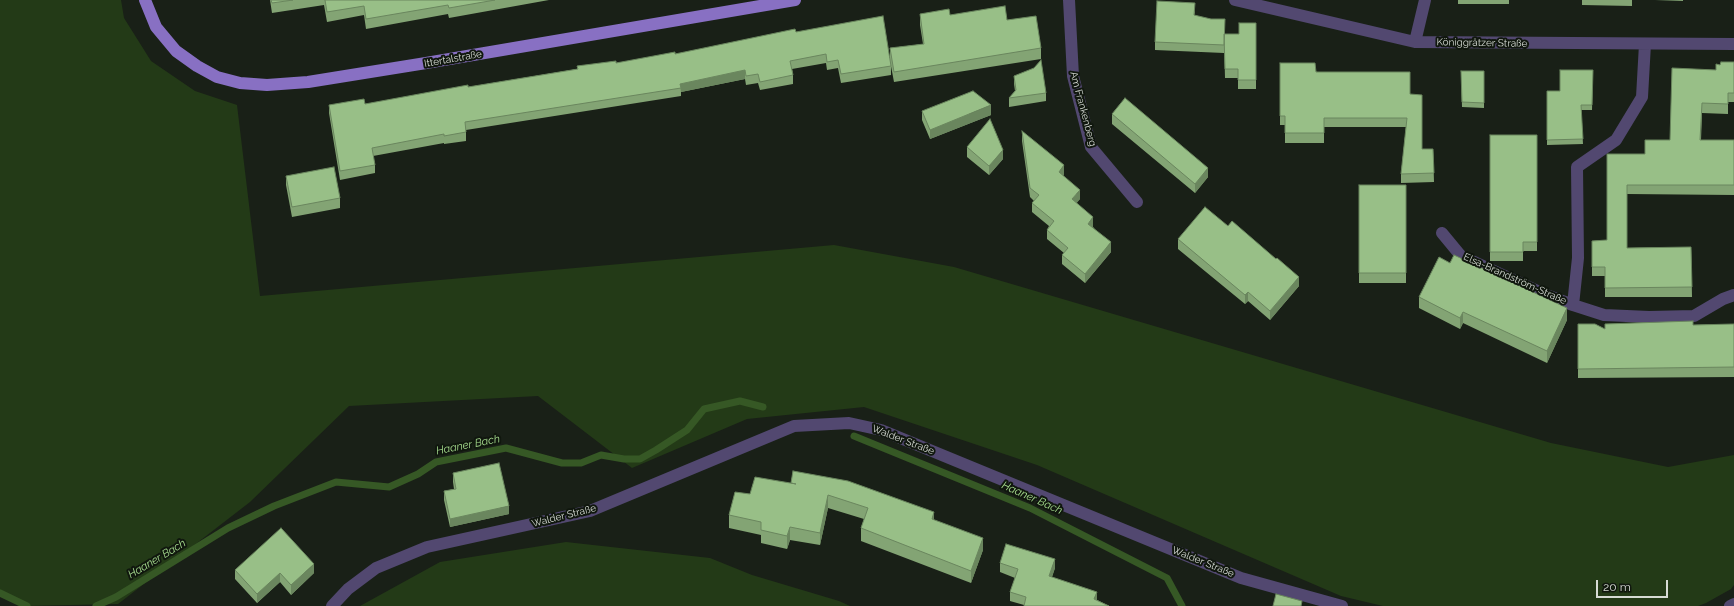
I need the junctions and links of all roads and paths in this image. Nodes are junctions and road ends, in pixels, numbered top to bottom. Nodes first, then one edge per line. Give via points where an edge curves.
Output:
1 (145, 0) edge
2 (795, 0) edge
3 (1069, 0) edge
4 (1235, 0) edge
5 (1425, 0) edge
6 (1415, 42) junction
7 (1645, 44) junction
8 (1734, 44) edge
9 (1137, 202) dead end
10 (1442, 233) dead end
11 (1734, 295) edge
12 (1573, 305) junction
13 (1734, 604) edge
14 (332, 606) edge
15 (1342, 606) edge
16 (1730, 606) edge

1 - 2 main road, Ittertalstraße via 156,27 176,51 197,66 217,77 240,83 266,85 308,82 426,64
3 - 9 street, Am Frankenberg via 1073,76 1091,147
4 - 6 street, Königgrätzer Straße
5 - 6 street
6 - 7 street, Königgrätzer Straße
7 - 8 street, Königgrätzer Straße
7 - 12 street, Elsa-Brandström-Straße via 1642,97 1616,140 1577,167 1578,258
10 - 12 street, Elsa-Brandström-Straße via 1461,256
11 - 12 street, Elsa-Brandström-Straße via 1694,316 1604,315
13 - 16 street
14 - 15 street, Walder Straße via 348,589 376,568 427,548 590,511 794,426 849,423 880,430 1241,578

